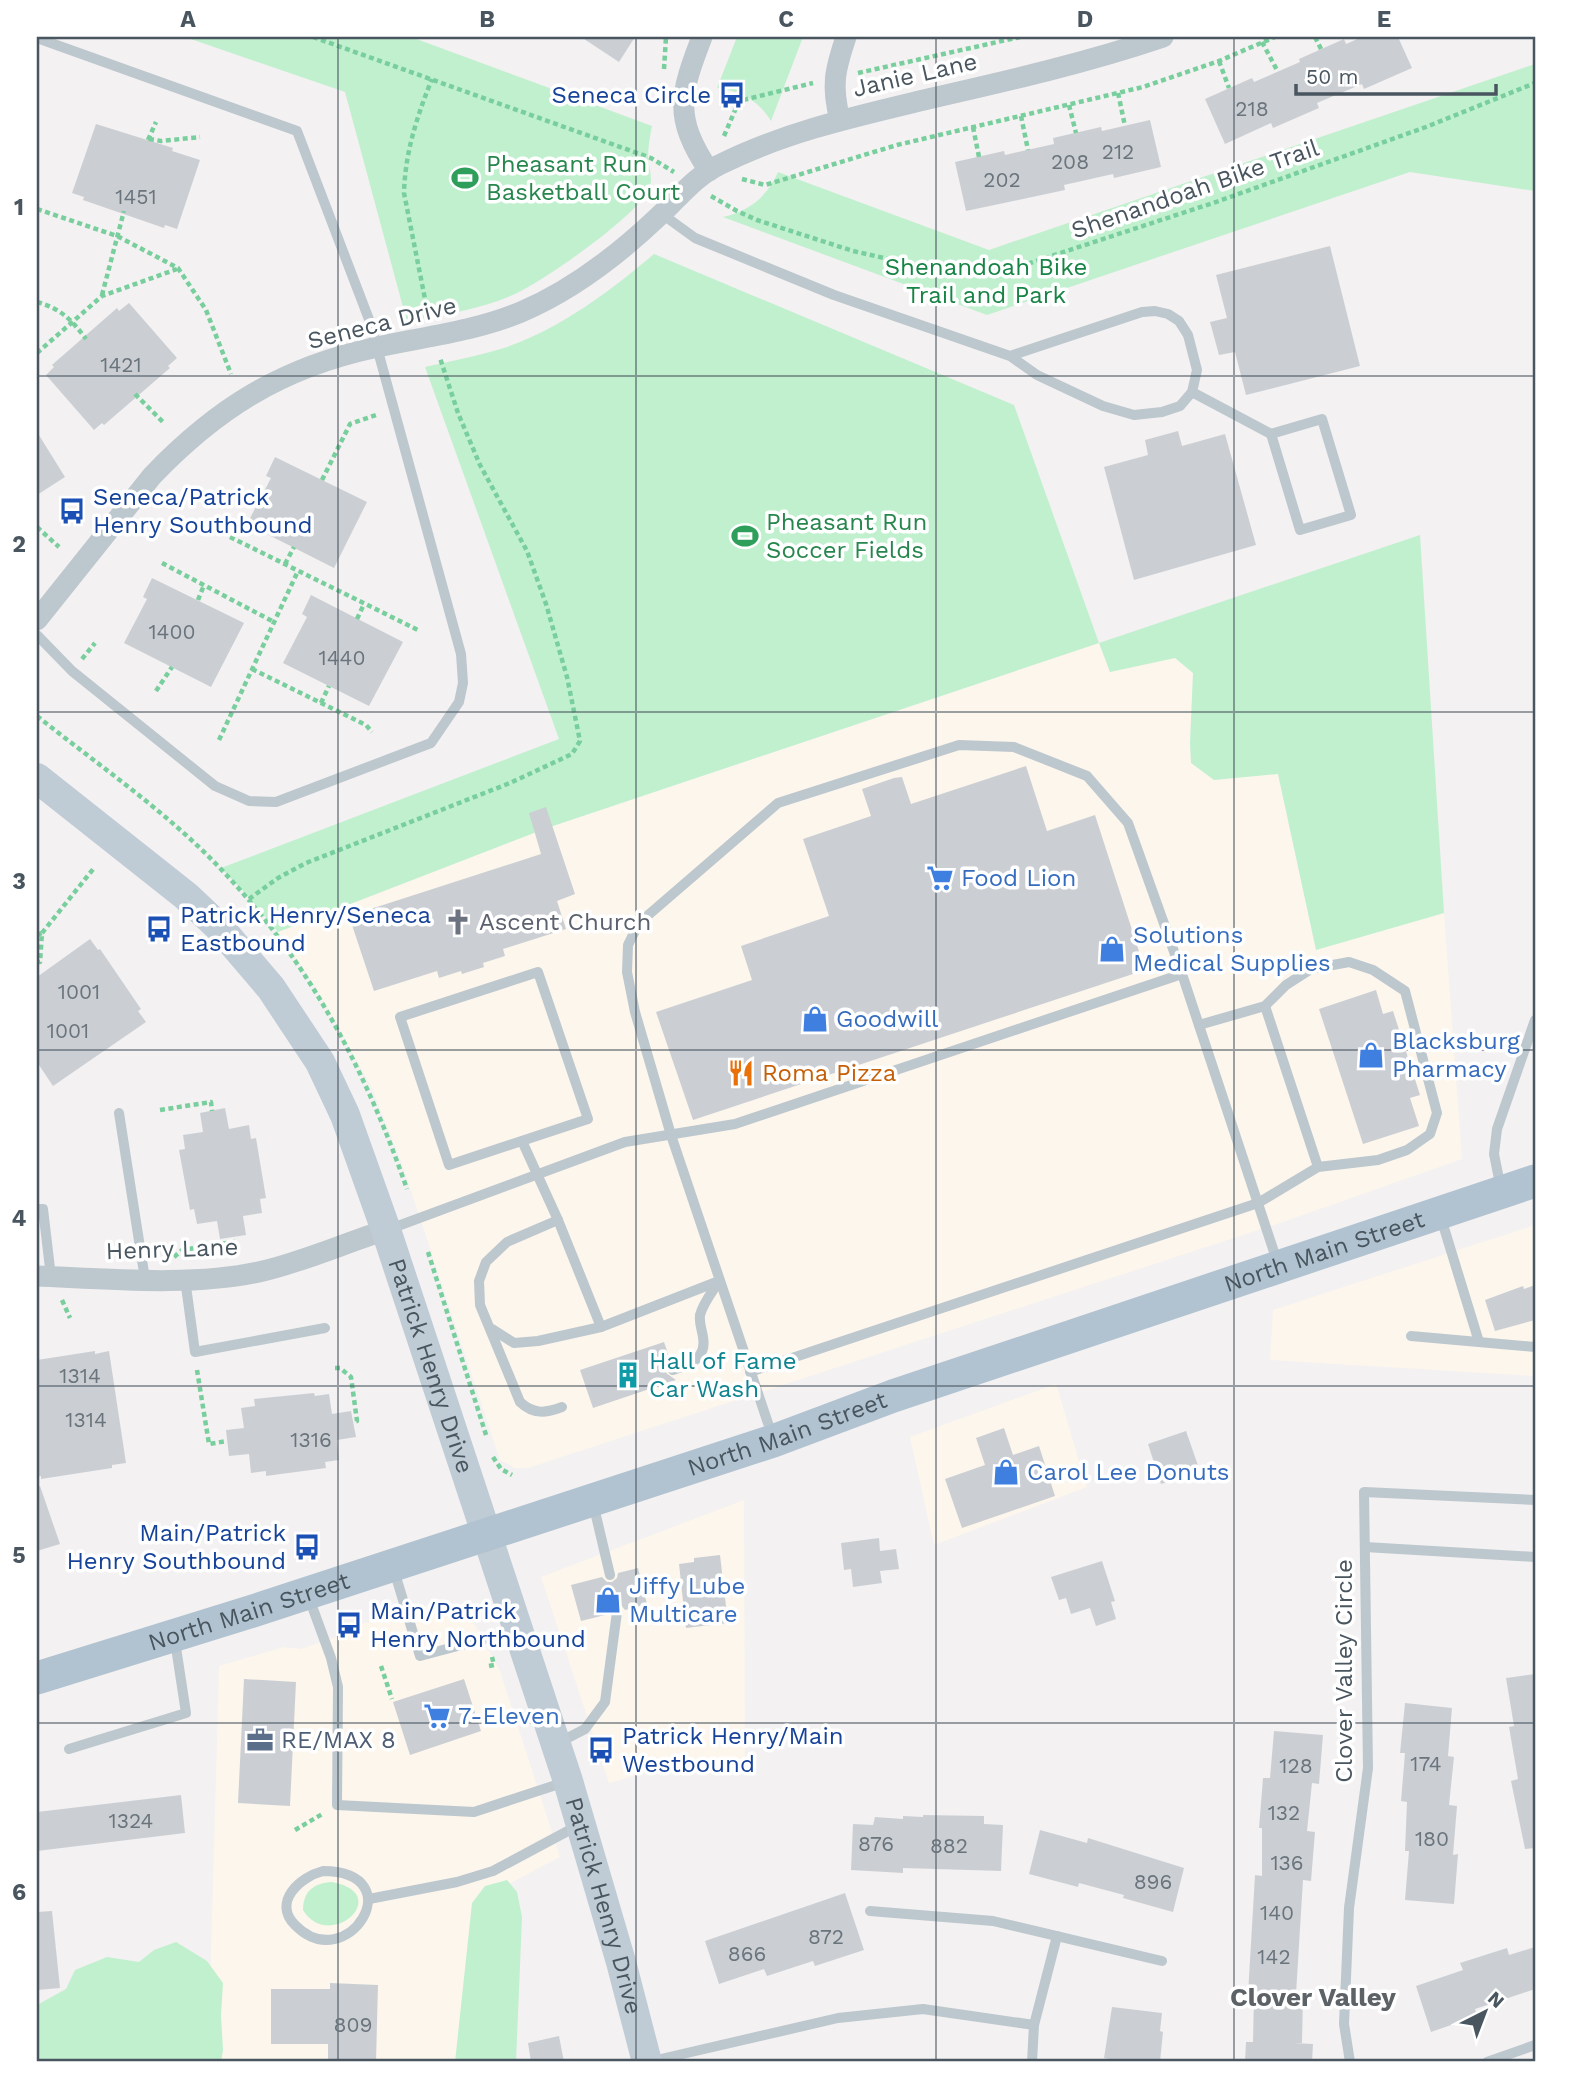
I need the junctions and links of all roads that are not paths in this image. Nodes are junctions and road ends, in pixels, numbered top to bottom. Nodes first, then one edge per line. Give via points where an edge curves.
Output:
1 (702, 37) edge
2 (846, 37) edge
3 (1163, 37) edge
4 (37, 38) edge
5 (840, 120) junction
6 (709, 171) junction
7 (662, 214) junction
8 (376, 347) junction
9 (1010, 356) junction
10 (1192, 392) junction
11 (1271, 434) junction
12 (37, 620) edge
13 (37, 635) edge
14 (37, 778) edge
15 (1182, 974) junction
16 (1265, 1006) junction
17 (1535, 1020) edge
18 (1199, 1025) junction
19 (119, 1113) dead end
20 (671, 1135) junction
21 (522, 1141) junction
22 (1318, 1167) junction
23 (538, 1175) junction
24 (1535, 1181) edge
25 (1501, 1192) junction
26 (1258, 1203) junction
27 (37, 1209) edge
28 (1439, 1212) junction
29 (558, 1220) junction
30 (386, 1230) junction
31 (1279, 1265) junction
32 (44, 1277) edge
33 (145, 1279) junction
34 (185, 1279) junction
35 (719, 1281) junction
36 (601, 1327) junction
37 (325, 1328) dead end
38 (492, 1329) junction
39 (1411, 1336) dead end
40 (1479, 1342) junction
41 (1535, 1347) edge
42 (673, 1370) dead end
43 (750, 1372) junction
44 (562, 1407) dead end
45 (774, 1441) junction
46 (592, 1500) junction
47 (1535, 1500) edge
48 (486, 1534) junction
49 (1365, 1547) junction
50 (1535, 1558) edge
51 (392, 1565) junction
52 (610, 1575) dead end
53 (307, 1593) junction
54 (617, 1612) dead end
55 (518, 1630) junction
56 (174, 1635) junction
57 (37, 1678) edge
58 (556, 1744) junction
59 (69, 1749) dead end
60 (568, 1781) junction
61 (581, 1824) junction
62 (369, 1899) junction
63 (870, 1911) dead end
64 (1057, 1936) junction
65 (1162, 1961) dead end
66 (1034, 2025) junction
67 (1535, 2045) edge
68 (646, 2062) edge
69 (1031, 2062) edge
70 (1349, 2062) edge
71 (1487, 2062) edge

1 - 6 street via 682,97 687,129
2 - 5 street, Janie Lane via 835,69
3 - 5 street, Janie Lane via 1040,73
4 - 8 lane via 297,131
5 - 6 street, Janie Lane via 749,151
6 - 7 street, Seneca Drive
7 - 8 street, Seneca Drive via 617,254 521,312 469,329
7 - 9 lane via 695,238 834,295
8 - 12 street, Seneca Drive via 318,363 262,387 191,437 152,476
8 - 13 lane via 461,654 459,702 431,743 276,802 249,801 215,786 72,671
9 - 10 lane via 1037,375 1133,415 1180,406
9 - 10 lane via 1155,311 1179,321 1188,335 1197,370
10 - 11 lane
11 - 11 lane via 1300,530 1351,515 1322,419
14 - 30 main road, Patrick Henry Drive via 186,895 271,988 320,1062 345,1115
15 - 18 lane
15 - 20 lane via 734,1125
15 - 20 lane via 1128,823 1087,776 1014,747 959,745 778,803 639,923 628,945 626,972
16 - 18 lane
16 - 22 lane
16 - 22 lane via 1311,969 1349,962 1373,970 1405,991 1437,1114 1430,1134 1407,1150 1378,1160
17 - 25 lane via 1497,1129 1494,1154
18 - 26 lane
19 - 33 lane
20 - 23 lane via 625,1142
20 - 35 lane
21 - 21 lane via 588,1119 538,972 400,1017 449,1165
21 - 23 lane
22 - 26 lane
23 - 29 lane
23 - 30 lane
24 - 25 main road, North Main Street
25 - 28 main road, North Main Street
26 - 31 lane
26 - 43 lane
27 - 32 lane via 43,1209
28 - 31 main road, North Main Street
28 - 40 lane
29 - 36 lane
29 - 38 lane via 507,1242 486,1262 479,1281 480,1305
30 - 34 street, Henry Lane via 264,1271
30 - 48 main road, Patrick Henry Drive
31 - 45 main road, North Main Street via 892,1396
32 - 33 street, Henry Lane
33 - 34 street, Henry Lane
34 - 37 lane via 195,1352
35 - 36 lane
35 - 42 lane via 700,1314 703,1350 693,1364
35 - 43 lane
36 - 38 lane via 514,1343
38 - 44 lane via 520,1402 540,1413
39 - 40 lane
40 - 41 lane
43 - 45 lane
45 - 46 main road, North Main Street
46 - 48 main road, North Main Street
46 - 52 lane
47 - 49 lane, Clover Valley Circle via 1364,1492
48 - 51 main road, North Main Street
48 - 55 main road, Patrick Henry Drive
49 - 50 lane
49 - 70 lane, Clover Valley Circle via 1368,1768 1349,1908 1344,2024
51 - 53 main road, North Main Street
51 - 55 lane via 420,1656
53 - 56 main road, North Main Street
53 - 60 lane via 338,1687 337,1805 474,1812
54 - 58 lane via 605,1702 585,1729
55 - 58 main road, Patrick Henry Drive
56 - 57 main road, North Main Street
56 - 59 lane via 186,1713
58 - 60 main road, Patrick Henry Drive
60 - 61 main road, Patrick Henry Drive
61 - 62 lane via 493,1871
61 - 68 main road, Patrick Henry Drive
62 - 62 lane via 356,1880 323,1871 294,1887 286,1907 297,1927 331,1939 362,1921
63 - 64 lane via 993,1921
64 - 65 lane
64 - 66 lane
66 - 68 lane via 923,2008 838,2018
66 - 69 lane
67 - 71 lane

